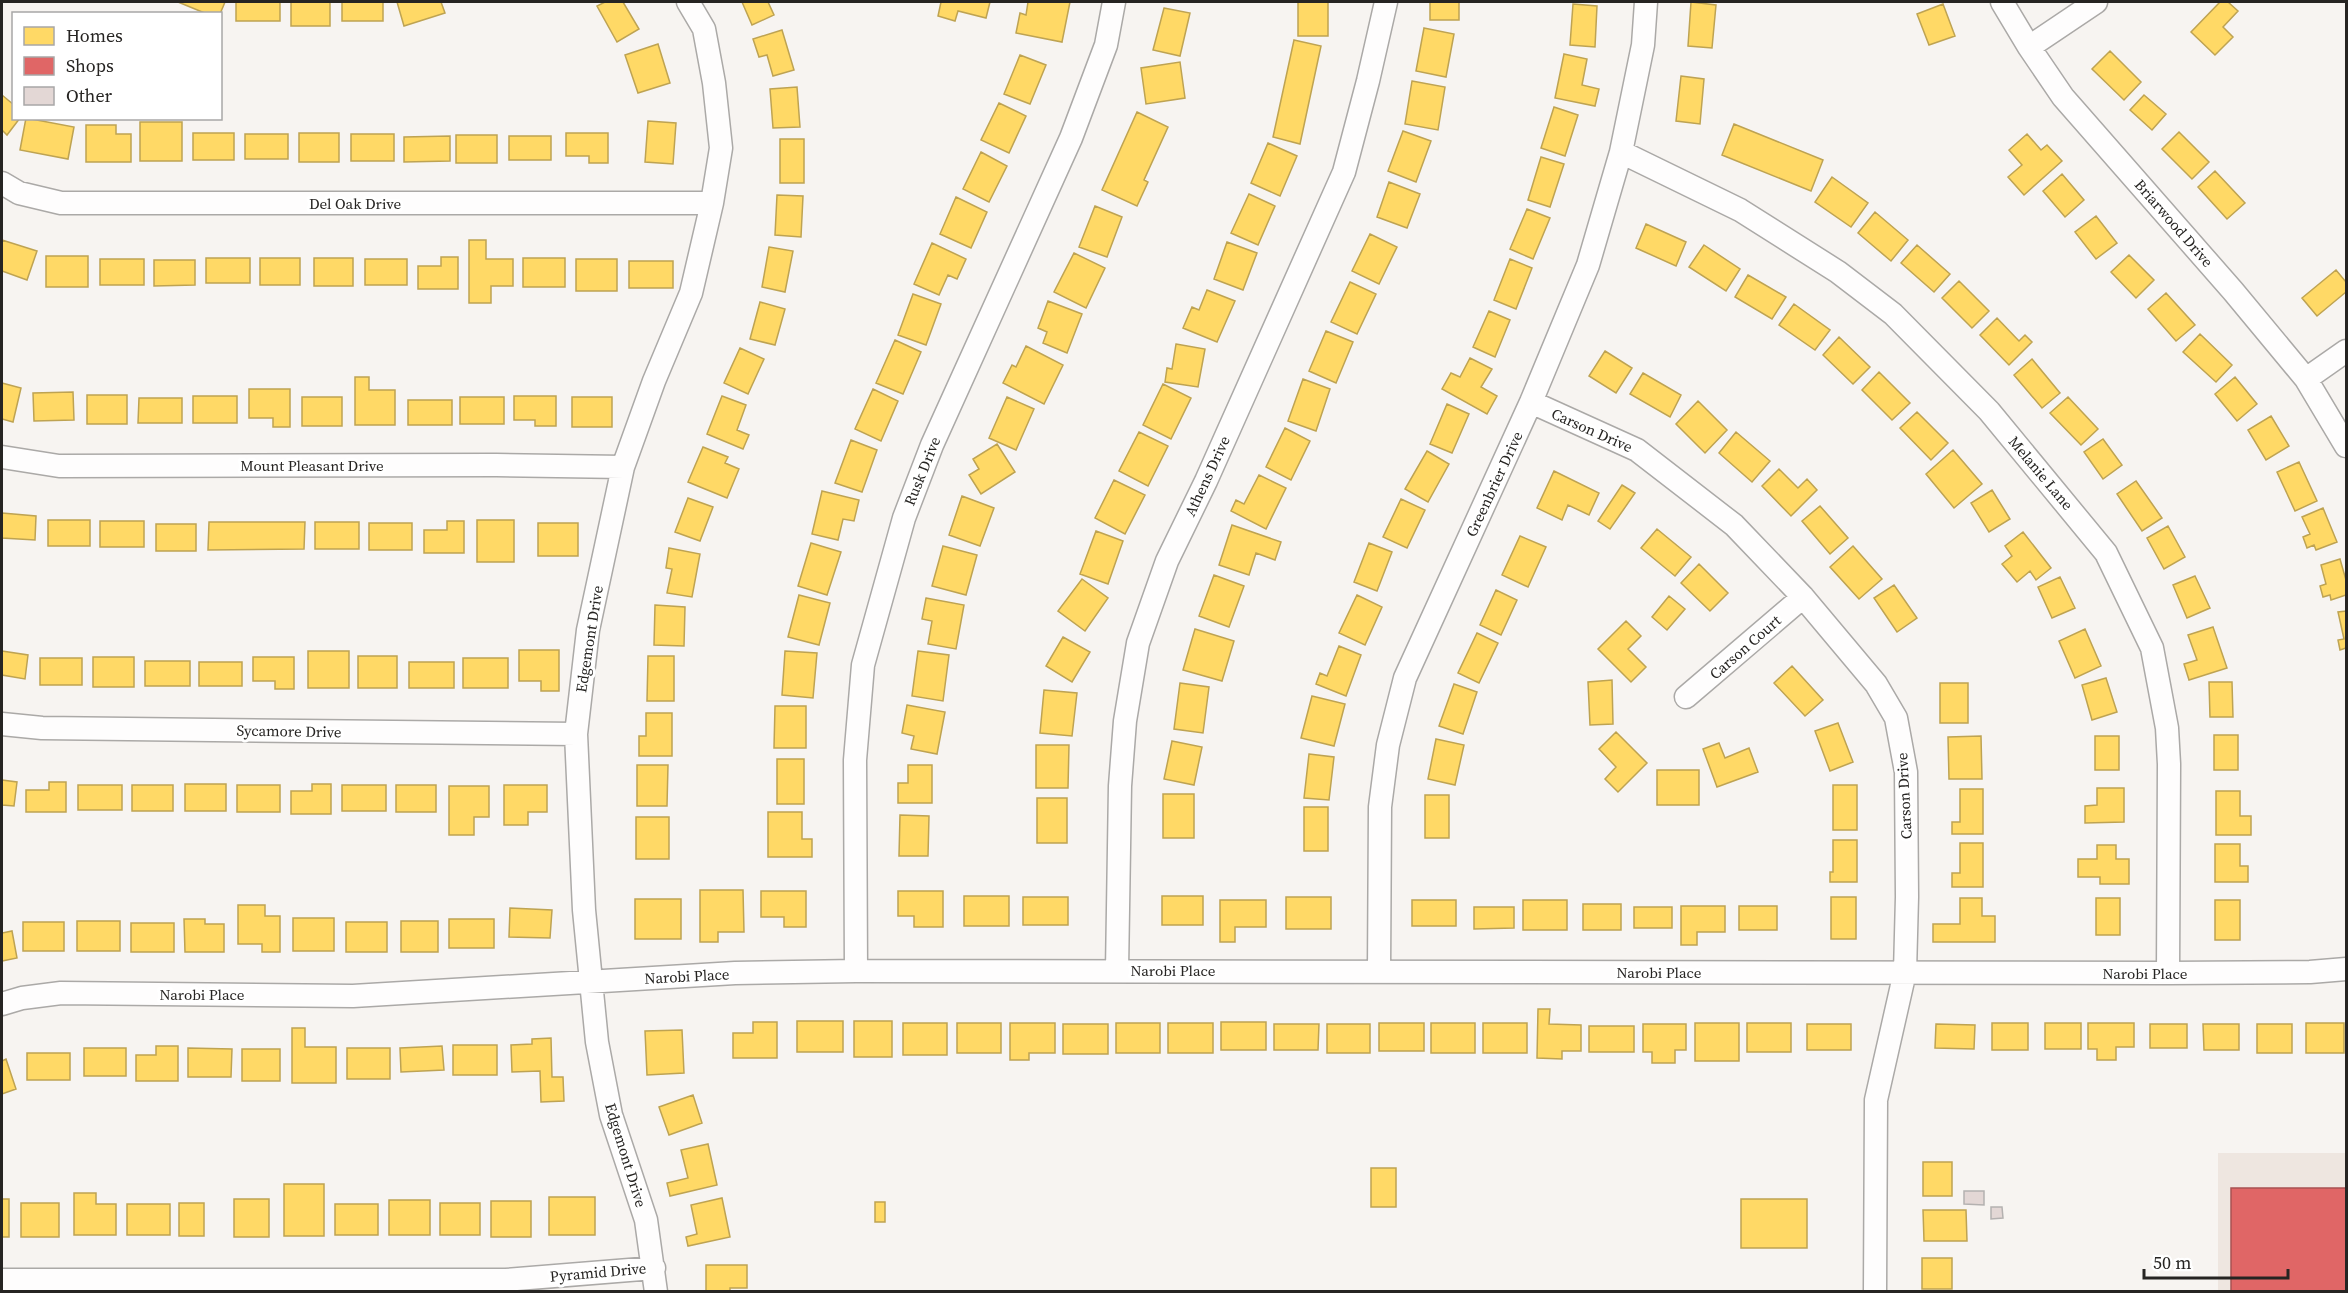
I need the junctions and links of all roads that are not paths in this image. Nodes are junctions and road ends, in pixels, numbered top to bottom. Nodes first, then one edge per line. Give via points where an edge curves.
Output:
1 (688, 2) edge
2 (1114, 2) edge
3 (1386, 2) edge
4 (1646, 2) edge
5 (2002, 2) edge
6 (2096, 2) edge
7 (2028, 47) junction
8 (1621, 152) junction
9 (2, 183) edge
10 (712, 203) junction
11 (2346, 351) edge
12 (2306, 379) junction
13 (1532, 402) junction
14 (2346, 446) edge
15 (2, 457) edge
16 (622, 467) junction
17 (1803, 597) junction
18 (1686, 698) dead end
19 (2, 724) edge
20 (576, 734) junction
21 (2346, 969) edge
22 (856, 970) junction
23 (1117, 970) junction
24 (1380, 970) junction
25 (1905, 972) junction
26 (2168, 973) junction
27 (592, 981) junction
28 (2, 1004) edge
29 (654, 1268) junction
30 (2, 1280) edge
31 (656, 1292) edge
32 (1875, 1292) edge

1 - 10 street, Edgemont Drive via 704,29 714,83 721,148
2 - 22 street, Rusk Drive via 1106,45 1071,138 932,445 904,518 863,664 855,760
3 - 23 street, Athens Drive via 1344,172 1167,561 1138,643 1125,721 1120,786
4 - 8 street, Greenbrier Drive via 1642,45
5 - 7 street, Briarwood Drive
6 - 7 street
7 - 12 street, Briarwood Drive via 2063,97
8 - 13 street, Greenbrier Drive via 1588,265
8 - 26 street, Melanie Lane via 1740,210 1838,272 1893,314 1989,411 2106,553 2152,648 2167,729
9 - 10 street, Del Oak Drive via 19,194 61,203
10 - 16 street, Edgemont Drive via 691,293
11 - 12 street
12 - 14 street, Briarwood Drive
13 - 17 street, Carson Drive via 1637,450 1734,525
13 - 24 street, Greenbrier Drive via 1405,678 1388,745 1380,807
15 - 16 street, Mount Pleasant Drive via 59,466
16 - 20 street, Edgemont Drive via 588,630
17 - 18 street, Carson Court
17 - 25 street, Carson Drive via 1876,684 1896,718 1906,772
19 - 20 street, Sycamore Drive via 42,728
20 - 27 street, Edgemont Drive via 584,910
21 - 26 street, Narobi Place
22 - 23 street, Narobi Place
22 - 27 street, Narobi Place
23 - 24 street, Narobi Place
24 - 25 street, Narobi Place
25 - 26 street, Narobi Place
25 - 32 street, Carson Drive via 1876,1100
27 - 28 street, Narobi Place via 353,996 61,993
27 - 29 street, Edgemont Drive via 597,1042 611,1115 646,1220
29 - 30 street, Pyramid Drive via 506,1280
29 - 31 street, Edgemont Drive

